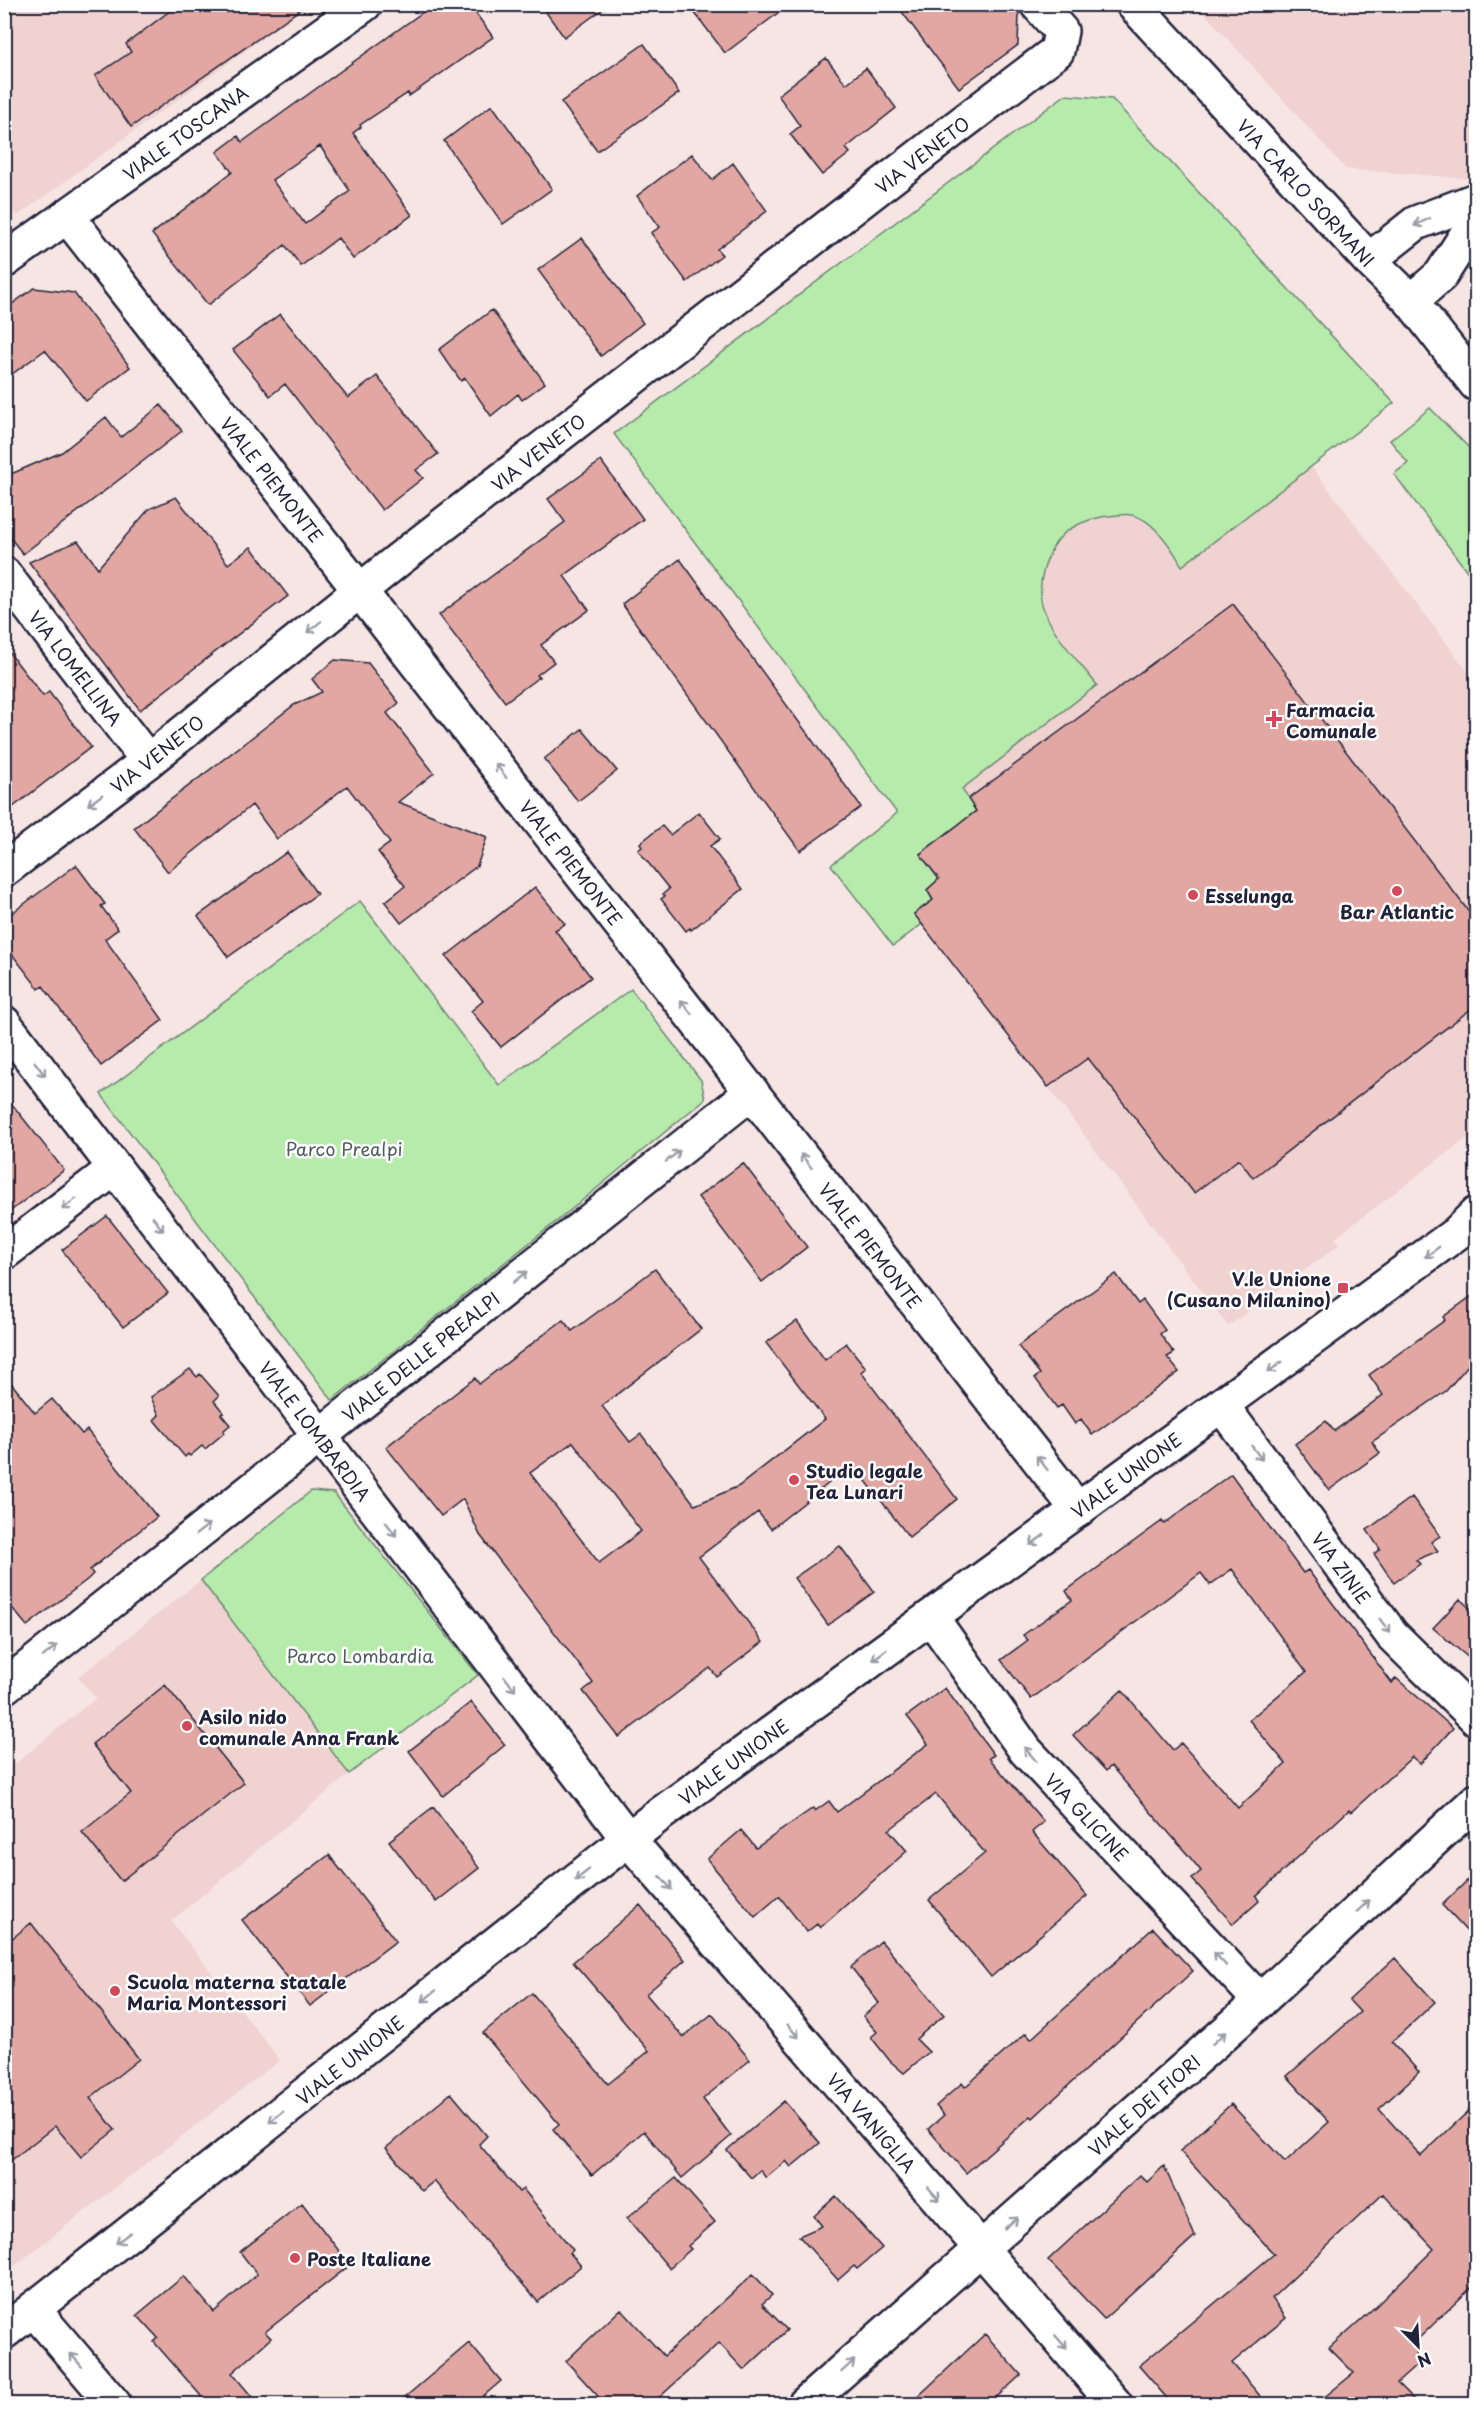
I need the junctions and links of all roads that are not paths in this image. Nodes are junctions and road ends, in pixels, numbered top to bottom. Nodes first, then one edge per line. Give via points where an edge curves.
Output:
1 (365, 4) edge
2 (1037, 4) edge
3 (1133, 4) edge
4 (1476, 200) edge
5 (67, 216) junction
6 (1476, 220) edge
7 (1369, 260) junction
8 (4, 261) edge
9 (1411, 301) junction
10 (1476, 384) edge
11 (4, 574) edge
12 (360, 590) junction
13 (148, 760) junction
14 (4, 870) edge
15 (4, 1023) edge
16 (752, 1092) junction
17 (116, 1168) junction
18 (1476, 1214) edge
19 (4, 1253) edge
20 (1222, 1406) junction
21 (320, 1436) junction
22 (1078, 1509) junction
23 (931, 1617) junction
24 (4, 1687) edge
25 (1476, 1718) edge
26 (1476, 1801) edge
27 (628, 1839) junction
28 (1260, 2001) junction
29 (981, 2249) junction
30 (33, 2309) junction
31 (4, 2332) edge
32 (114, 2404) edge
33 (805, 2404) edge
34 (1115, 2404) edge

1 - 5 street, VIALE TOSCANA
2 - 12 street, VIA VENETO via 1061,31 1057,51
3 - 7 street, VIA CARLO SORMANI
4 -> 7 street via 1416,223
5 - 8 street, VIALE TOSCANA
5 - 12 street, VIALE PIEMONTE
6 - 9 street via 1441,275
7 - 9 street, VIA CARLO SORMANI
9 - 10 street, VIA CARLO SORMANI
11 - 13 street, VIA LOMELLINA
12 -> 13 street, VIA VENETO
16 -> 12 street, VIALE PIEMONTE
13 -> 14 street, VIA VENETO
15 -> 17 street, VIALE LOMBARDIA
21 -> 16 street, VIALE DELLE PREALPI
22 -> 16 street, VIALE PIEMONTE
17 -> 19 street
17 -> 21 street, VIALE LOMBARDIA
18 -> 20 street, VIALE UNIONE via 1457,1233
20 - 22 street, VIALE UNIONE
20 -> 25 street, VIA ZINIE via 1392,1635
24 -> 21 street, VIALE DELLE PREALPI
21 -> 27 street, VIALE LOMBARDIA
22 -> 23 street, VIALE UNIONE
23 -> 27 street, VIALE UNIONE
28 -> 23 street, VIA GLICINE via 1026,1751
28 -> 26 street, VIALE DEI FIORI
27 -> 29 street, VIA VANIGLIA
27 -> 30 street, VIALE UNIONE
29 -> 28 street, VIALE DEI FIORI
33 -> 29 street, VIALE DEI FIORI
29 -> 34 street, VIA VANIGLIA
30 - 31 street, VIALE UNIONE
32 -> 30 street

